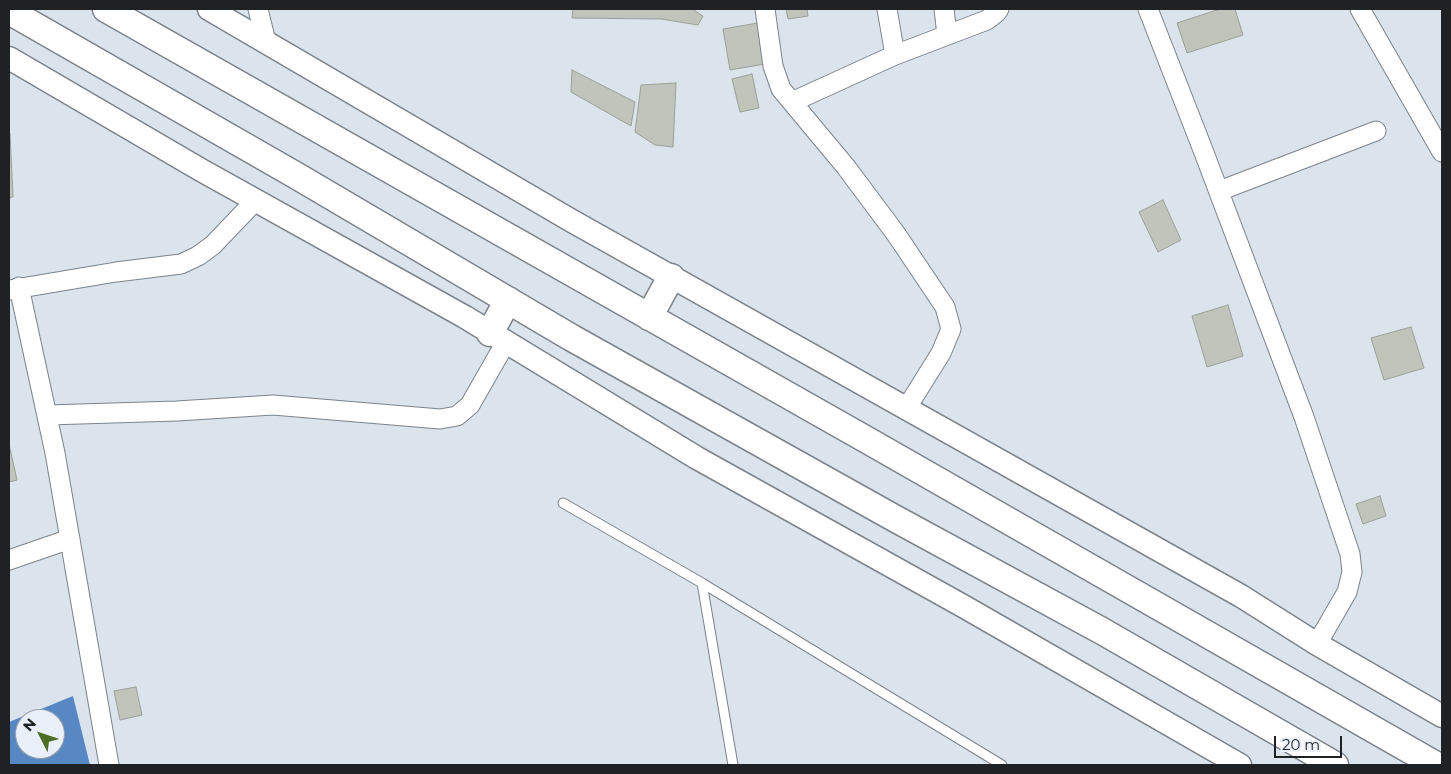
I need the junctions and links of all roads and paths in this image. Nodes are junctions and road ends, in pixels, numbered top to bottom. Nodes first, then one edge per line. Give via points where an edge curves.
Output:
1 (106, 9) edge
2 (209, 9) edge
3 (258, 9) edge
4 (764, 9) edge
5 (887, 9) edge
6 (944, 9) edge
7 (999, 9) edge
8 (1148, 9) edge
9 (1360, 9) edge
10 (9, 11) edge
11 (947, 35) junction
12 (266, 42) junction
13 (895, 55) junction
14 (9, 58) edge
15 (792, 102) junction
16 (1376, 131) dead end
17 (1442, 152) edge
18 (1219, 191) junction
19 (256, 200) junction
20 (672, 277) junction
21 (14, 288) edge
22 (508, 300) junction
23 (649, 317) junction
24 (498, 338) junction
25 (906, 409) junction
26 (48, 415) junction
27 (564, 503) dead end
28 (70, 539) junction
29 (9, 560) edge
30 (702, 583) junction
31 (1317, 644) junction
32 (1442, 716) edge
33 (110, 765) edge
34 (733, 765) edge
35 (1002, 765) edge
36 (1240, 765) edge
37 (1333, 765) edge
38 (1436, 765) edge

1 - 23 main road
2 - 12 street
3 - 12 street
4 - 15 street via 773,66 782,89
5 - 13 street
6 - 11 street
7 - 11 street via 986,20
8 - 18 street
9 - 17 street
10 - 22 main road
11 - 13 street
12 - 20 street
13 - 15 street
14 - 19 street
15 - 25 street via 863,189 945,307 950,329 941,353
16 - 18 street
18 - 31 street via 1304,417 1350,554 1352,572 1347,592
19 - 21 street via 213,245 181,264
19 - 24 street
20 - 23 main road
20 - 25 street
21 - 26 street
22 - 24 main road
22 - 37 main road via 894,518 1102,631
23 - 38 main road
24 - 26 street via 470,405 457,416 440,419 273,405
24 - 36 street via 696,458
25 - 31 street via 1240,596
26 - 28 street
27 - 30 lane
28 - 29 street
28 - 33 street
30 - 34 lane
30 - 35 lane
31 - 32 street

